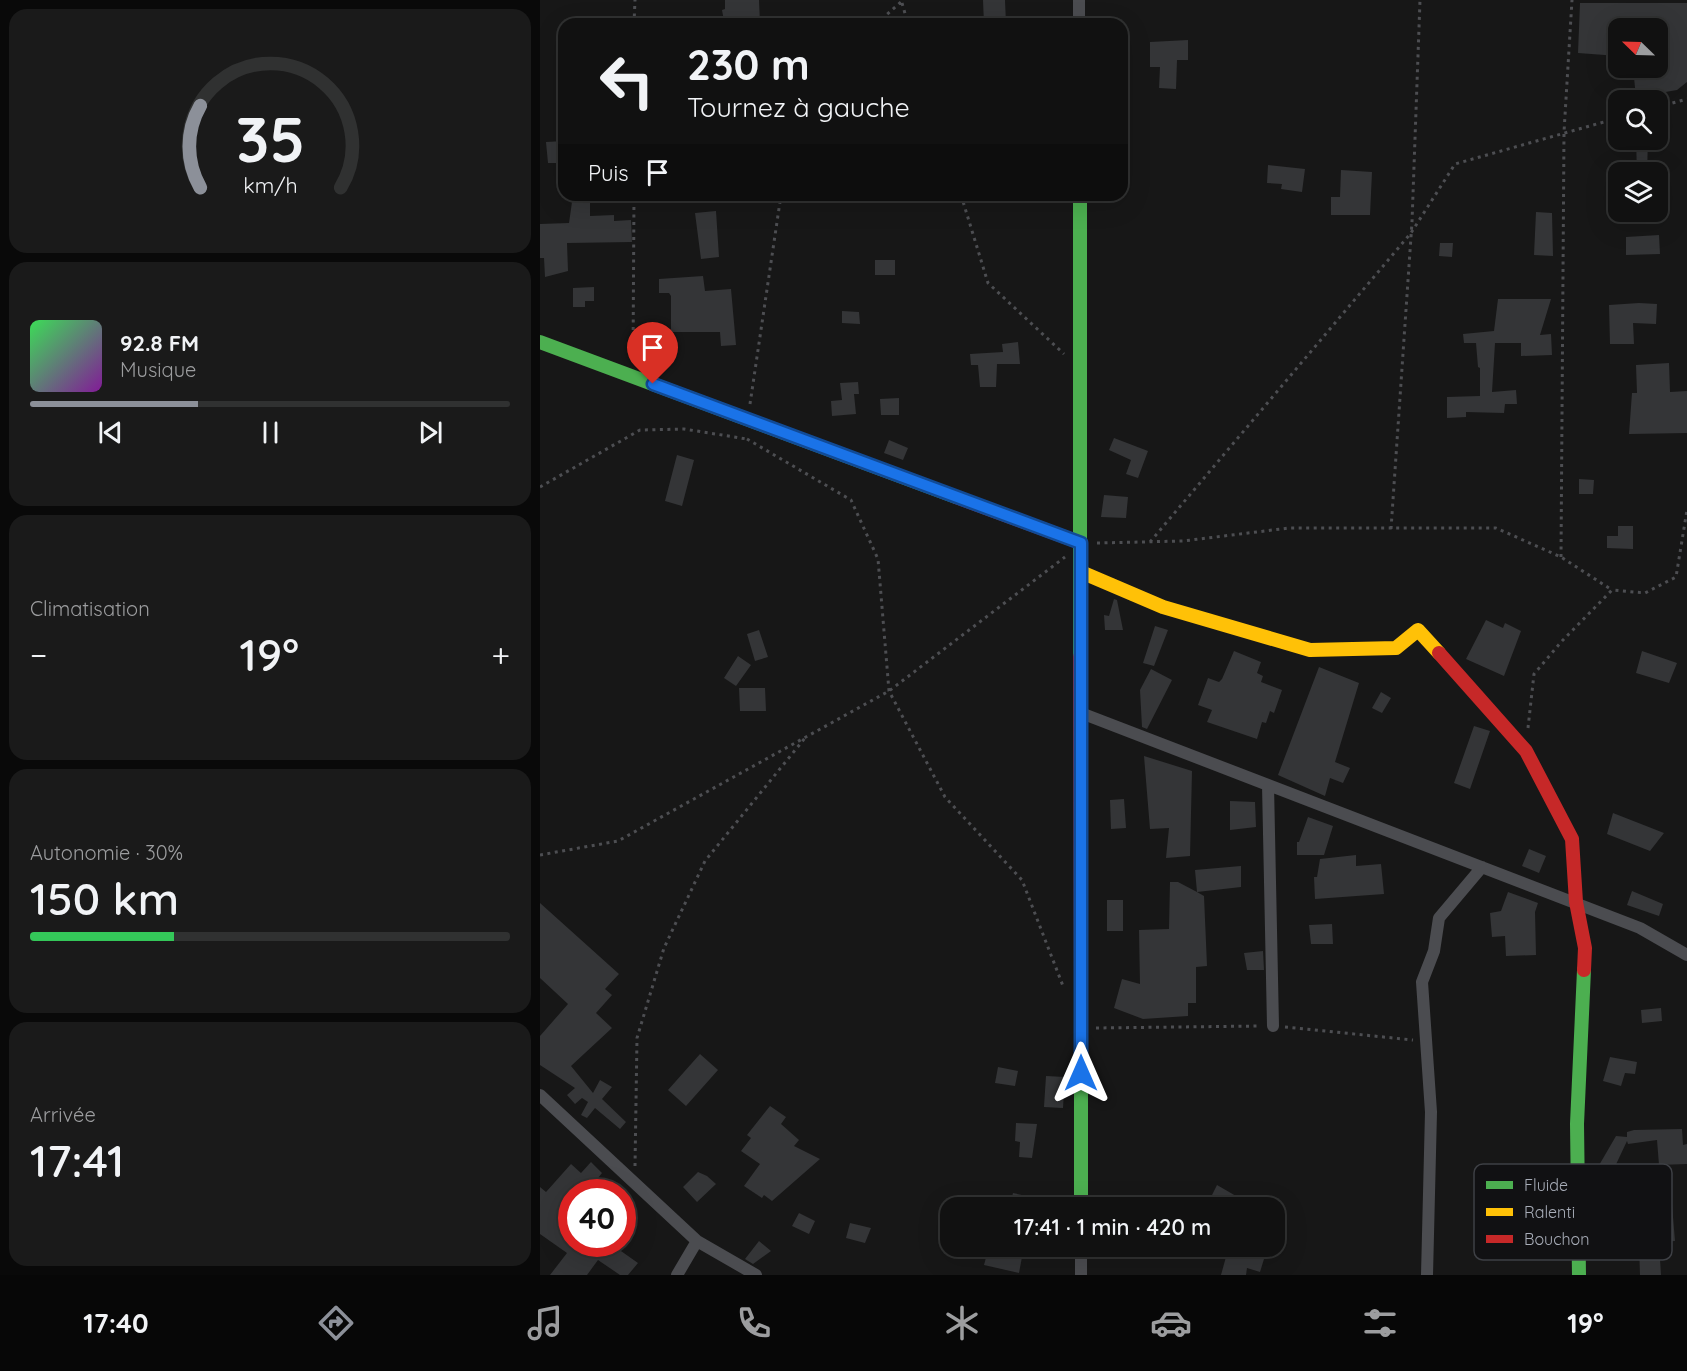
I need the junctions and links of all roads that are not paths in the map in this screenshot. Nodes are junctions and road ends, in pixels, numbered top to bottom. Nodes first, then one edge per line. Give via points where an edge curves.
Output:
1 (1079, 0) edge
2 (1079, 18) edge
3 (1080, 201) edge
4 (540, 342) edge
5 (1081, 543) junction
6 (1081, 572) junction
7 (1081, 713) junction
8 (1268, 785) junction
9 (1482, 867) junction
10 (1576, 902) junction
11 (1687, 955) edge
12 (1274, 1026) road end
13 (540, 1095) edge
14 (1578, 1164) edge
15 (1081, 1197) edge
16 (697, 1241) junction
17 (1081, 1257) edge
18 (1579, 1260) edge
19 (677, 1275) edge
20 (756, 1275) edge
21 (1081, 1275) edge
22 (1427, 1275) edge
23 (1579, 1275) edge

1 - 2 street
3 - 5 street
4 - 5 street
5 - 6 street
6 - 7 street
6 - 10 street via 1163,607 1311,650 1396,648 1418,630 1526,751 1572,839
7 - 8 street
7 - 15 street
8 - 9 street
8 - 12 street
9 - 10 street
9 - 22 street via 1438,918 1434,951 1422,982 1431,1112
10 - 11 street via 1640,928
10 - 14 street via 1585,948
13 - 16 street
16 - 19 street
16 - 20 street
17 - 21 street
18 - 23 street

